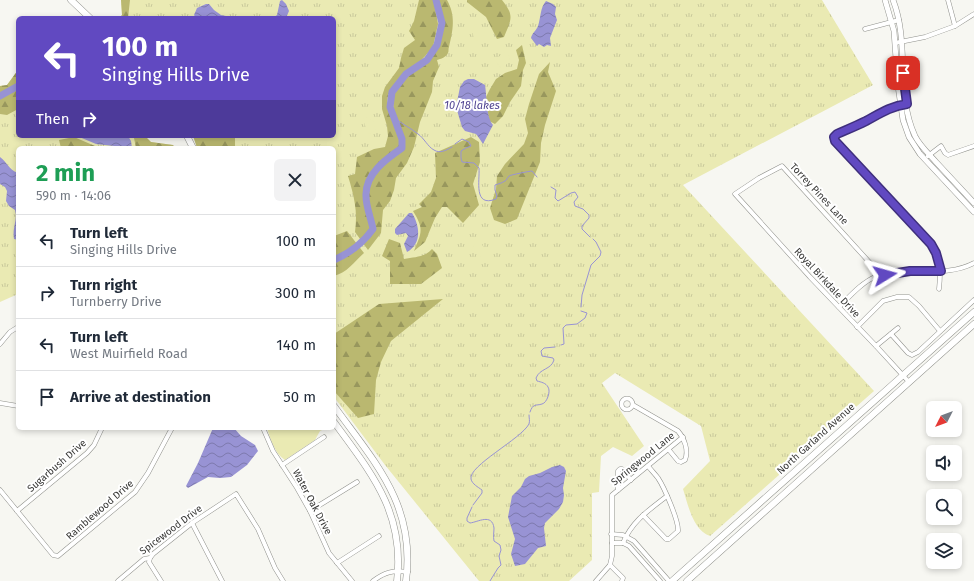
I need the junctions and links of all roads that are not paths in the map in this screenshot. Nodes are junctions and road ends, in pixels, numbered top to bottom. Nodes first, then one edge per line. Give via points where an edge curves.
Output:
1 (71, 0) edge
2 (885, 0) edge
3 (893, 0) edge
4 (948, 0) edge
5 (974, 14) edge
6 (88, 16) edge
7 (899, 20) junction
8 (892, 22) junction
9 (955, 26) junction
10 (865, 28) dead end
11 (902, 42) junction
12 (895, 43) junction
13 (907, 104) junction
14 (900, 105) junction
15 (974, 146) edge
16 (929, 155) junction
17 (924, 159) junction
18 (735, 194) joint
19 (974, 203) edge
20 (974, 212) edge
21 (974, 263) edge
22 (941, 271) junction
23 (877, 276) junction
24 (940, 289) dead end
25 (974, 300) edge
26 (839, 307) junction
27 (974, 312) edge
28 (974, 324) edge
29 (857, 327) junction
30 (16, 328) edge
31 (898, 328) dead end
32 (940, 331) junction
33 (891, 334) junction
34 (0, 344) edge
35 (876, 346) junction
36 (902, 375) junction
37 (909, 382) junction
38 (0, 403) edge
39 (633, 405) dead end
40 (16, 406) edge
41 (336, 409) edge
42 (336, 425) edge
43 (101, 430) edge
44 (171, 430) edge
45 (264, 430) edge
46 (324, 437) dead end
47 (683, 437) junction
48 (669, 450) junction
49 (282, 465) junction
50 (648, 466) junction
51 (631, 480) junction
52 (356, 482) dead end
53 (0, 490) edge
54 (618, 490) junction
55 (667, 496) junction
56 (17, 511) junction
57 (310, 511) junction
58 (643, 515) junction
59 (192, 523) junction
60 (611, 534) junction
61 (379, 536) dead end
62 (626, 536) junction
63 (612, 543) junction
64 (623, 543) junction
65 (150, 558) junction
66 (337, 563) junction
67 (610, 564) junction
68 (398, 571) junction
69 (408, 572) junction
70 (118, 581) edge
71 (160, 581) edge
72 (222, 581) edge
73 (283, 581) edge
74 (352, 581) edge
75 (373, 581) edge
76 (397, 581) edge
77 (406, 581) edge
78 (596, 581) edge
79 (622, 581) edge
80 (660, 581) edge
81 (670, 581) edge
82 (687, 581) edge

1 - 6 main road
2 - 8 street
3 - 7 street
4 - 9 street
5 - 9 street
7 - 8 street
7 - 11 street
8 - 10 street
8 - 12 street
9 - 11 street
11 - 12 street
11 - 13 street
12 - 14 street
13 - 14 street
13 - 16 street via 910,123 916,137
14 - 17 street via 909,137
14 - 22 street via 880,112 834,137 931,244
15 - 16 street via 948,155 941,146
16 - 17 street
16 - 19 street
17 - 20 street
18 - 23 street, Torrey Pines Lane via 782,166 871,264
18 - 26 street, Royal Birkdale Drive
21 - 22 street via 954,271
22 - 23 street
22 - 24 street
23 - 26 street via 860,287
25 - 32 street
26 - 29 street, Royal Birkdale Drive
27 - 36 main road, North Garland Avenue
28 - 37 main road, North Garland Avenue
29 - 32 street via 883,301 909,297
29 - 35 street, Royal Birkdale Drive
30 - 34 street
31 - 33 street
32 - 33 street via 912,355 908,354
33 - 35 street
35 - 36 street, Royal Birkdale Drive
36 - 37 street, Royal Birkdale Drive
36 - 81 main road, North Garland Avenue
37 - 82 main road, North Garland Avenue
38 - 40 street
39 - 47 street via 678,431
41 - 69 main road via 379,467 398,504 405,525
42 - 68 main road via 384,496 396,535
43 - 56 street, Sugarbush Drive via 87,453
44 - 56 street, Ramblewood Drive via 135,492 64,552 53,555
45 - 49 street, Water Oak Drive
46 - 49 street
47 - 48 street, Springwood Lane
47 - 48 street via 686,452 683,462 678,461
48 - 50 street, Springwood Lane
49 - 57 street, Water Oak Drive
50 - 51 street, Springwood Lane
50 - 55 street via 659,479
51 - 54 street, Springwood Lane
51 - 54 street via 620,469
52 - 57 street
53 - 56 street
54 - 60 street, Springwood Lane via 612,495
55 - 58 street
55 - 58 street via 678,529 669,540 664,538
57 - 66 street, Water Oak Drive via 329,553
58 - 62 street
59 - 65 street, Spicewood Drive
59 - 72 street
59 - 73 street, Spicewood Drive via 236,494 258,529
60 - 62 street
60 - 63 street, Springwood Lane
61 - 66 street
62 - 64 street
62 - 81 street via 634,541
63 - 64 street
63 - 67 street, Springwood Lane
64 - 80 street via 629,546
65 - 70 street, Spicewood Drive via 144,559
65 - 71 street via 148,562
66 - 74 street, Water Oak Drive
67 - 78 street
67 - 79 street via 623,578
68 - 69 street
68 - 75 street via 386,572
68 - 76 main road
69 - 77 main road

